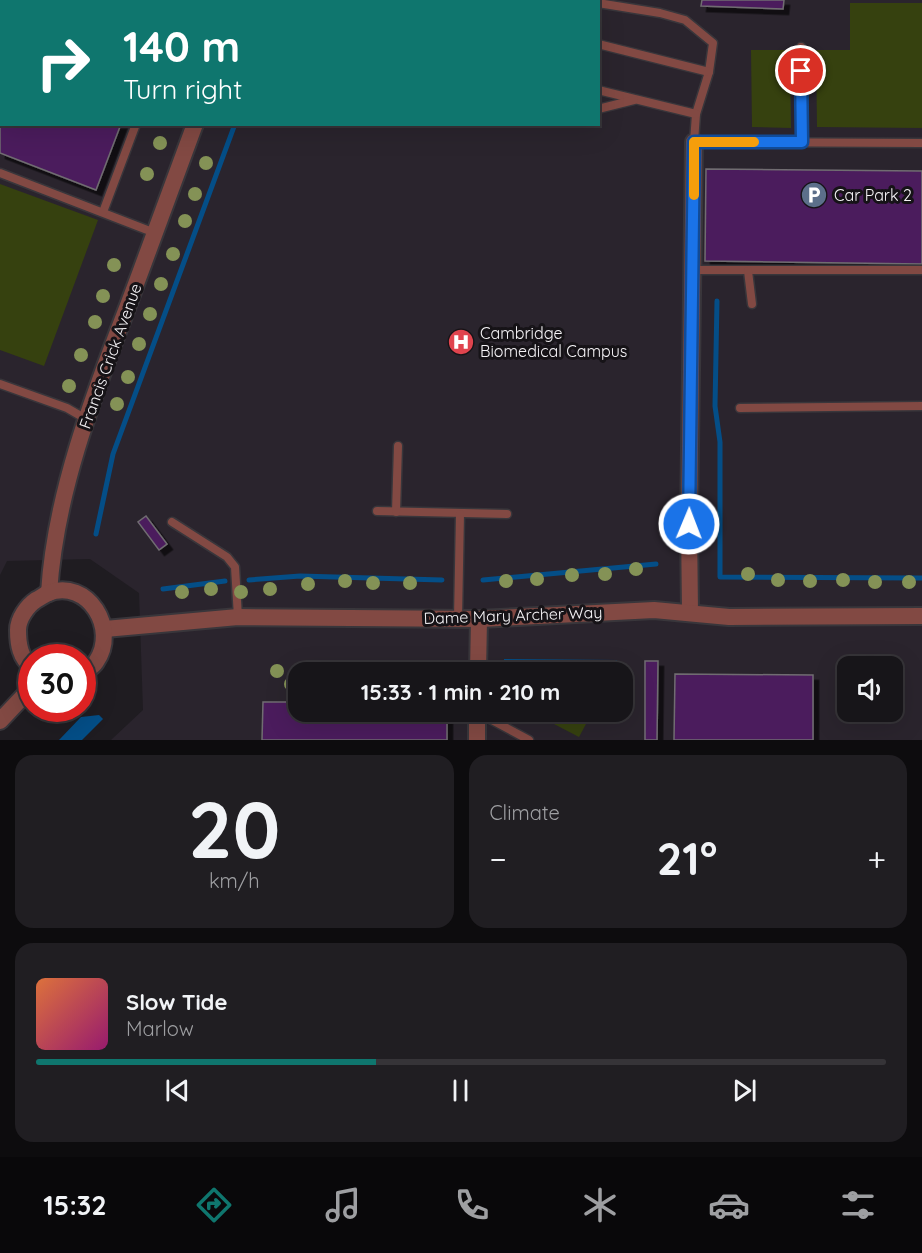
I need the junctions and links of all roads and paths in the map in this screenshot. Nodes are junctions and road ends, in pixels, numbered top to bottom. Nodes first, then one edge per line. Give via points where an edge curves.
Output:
1 (600, 3) edge
2 (600, 45) edge
3 (801, 47) dead end
4 (709, 72) junction
5 (600, 90) edge
6 (637, 99) junction
7 (600, 108) edge
8 (696, 114) junction
9 (135, 126) edge
10 (194, 126) edge
11 (694, 142) junction
12 (802, 142) junction
13 (922, 143) edge
14 (0, 173) edge
15 (103, 212) junction
16 (155, 233) junction
17 (693, 270) junction
18 (922, 270) edge
19 (748, 271) junction
20 (752, 304) dead end
21 (0, 384) edge
22 (922, 405) edge
23 (740, 408) dead end
24 (86, 419) junction
25 (398, 446) dead end
26 (377, 511) dead end
27 (396, 512) junction
28 (460, 514) junction
29 (507, 514) dead end
30 (172, 522) dead end
31 (49, 593) junction
32 (690, 612) junction
33 (922, 616) edge
34 (238, 617) junction
35 (458, 618) junction
36 (479, 619) junction
37 (105, 629) junction
38 (18, 644) edge
39 (478, 662) edge
40 (96, 664) edge
41 (18, 702) edge
42 (0, 721) edge
43 (477, 722) edge
44 (496, 722) edge
45 (477, 740) edge
46 (529, 740) edge

1 - 4 lane via 685,20 713,43
2 - 4 lane
3 - 12 lane
4 - 8 lane
5 - 6 lane
6 - 7 lane
6 - 8 lane
8 - 11 lane
9 - 15 lane
10 - 16 street, Francis Crick Avenue
11 - 12 lane
11 - 17 street via 700,219
12 - 13 lane
14 - 15 lane
15 - 16 lane
16 - 24 street, Francis Crick Avenue
17 - 19 lane
17 - 32 street
18 - 19 lane
19 - 20 lane
21 - 24 lane via 67,408
22 - 23 lane
24 - 31 street, Francis Crick Avenue via 57,524
25 - 27 lane
26 - 27 lane
27 - 28 lane
28 - 29 lane
28 - 35 lane
30 - 34 lane via 227,557 235,567
31 - 37 street via 68,591 85,598 99,612
31 - 38 street via 29,604 18,624
32 - 33 street, Dame Mary Archer Way via 729,617
32 - 36 street, Dame Mary Archer Way via 654,610
34 - 35 street, Dame Mary Archer Way
34 - 37 street, Dame Mary Archer Way
35 - 36 street, Dame Mary Archer Way
36 - 39 street
37 - 40 street via 104,647
41 - 42 street
43 - 45 street
44 - 46 lane

